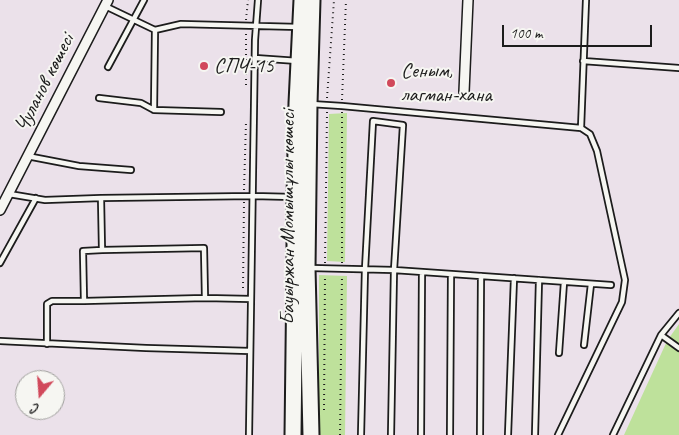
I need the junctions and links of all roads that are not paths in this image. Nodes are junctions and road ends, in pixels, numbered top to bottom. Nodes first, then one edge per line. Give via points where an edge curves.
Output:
1 (144, 0) edge
2 (258, 0) edge
3 (302, 0) edge
4 (312, 0) edge
5 (468, 0) edge
6 (586, 0) edge
7 (107, 3) edge
8 (134, 20) junction
9 (256, 26) junction
10 (300, 27) junction
11 (155, 30) junction
12 (255, 58) junction
13 (299, 61) junction
14 (584, 61) junction
15 (108, 67) dead end
16 (679, 68) edge
17 (464, 92) dead end
18 (99, 98) dead end
19 (303, 104) junction
20 (374, 109) junction
21 (154, 110) junction
22 (221, 112) dead end
23 (404, 112) junction
24 (373, 121) junction
25 (403, 125) junction
26 (581, 128) junction
27 (27, 156) junction
28 (130, 170) dead end
29 (8, 194) junction
30 (253, 196) junction
31 (295, 196) junction
32 (36, 198) junction
33 (101, 198) junction
34 (0, 210) edge
35 (102, 250) junction
36 (0, 263) edge
37 (301, 267) junction
38 (365, 269) junction
39 (394, 270) junction
40 (422, 272) junction
41 (451, 274) junction
42 (481, 276) junction
43 (514, 278) junction
44 (539, 280) junction
45 (564, 282) junction
46 (591, 284) junction
47 (611, 286) dead end
48 (205, 298) junction
49 (251, 299) junction
50 (84, 301) junction
51 (679, 313) edge
52 (661, 335) junction
53 (0, 341) edge
54 (47, 344) junction
55 (584, 344) dead end
56 (679, 348) edge
57 (250, 351) junction
58 (559, 353) dead end
59 (249, 435) edge
60 (293, 435) edge
61 (311, 435) edge
62 (361, 435) edge
63 (392, 435) edge
64 (420, 435) edge
65 (450, 435) edge
66 (480, 435) edge
67 (508, 435) edge
68 (536, 435) edge
69 (558, 435) edge
70 (613, 435) edge

1 - 8 lane
2 - 9 lane
3 - 10 main road, Бауыржан Момышұлы көшесі
4 - 19 main road, Бауыржан Момышұлы көшесі
5 - 17 street
6 - 14 lane
7 - 8 lane
7 - 27 street, Чуланов көшесі
8 - 11 lane
8 - 15 lane
9 - 10 lane
9 - 11 lane via 181,24
9 - 12 lane
10 - 13 main road, Бауыржан Момышұлы көшесі
11 - 21 lane
12 - 13 lane
12 - 30 lane
13 - 19 main road, Бауыржан Момышұлы көшесі
14 - 16 lane
14 - 26 lane
18 - 21 lane via 141,104
19 - 20 lane
19 - 31 main road, Бауыржан Момышұлы көшесі
19 - 37 main road, Бауыржан Момышұлы көшесі
20 - 23 lane
20 - 24 lane
21 - 22 lane
23 - 25 lane
23 - 26 lane
24 - 25 lane
24 - 38 lane
25 - 39 lane
26 - 69 lane via 590,134 597,151 625,280 622,302
27 - 28 lane via 78,166
27 - 29 street, Чуланов көшесі
29 - 32 lane
29 - 34 street, Чуланов көшесі
30 - 31 lane
30 - 33 lane
30 - 49 lane
31 - 37 main road, Бауыржан Момышұлы көшесі
32 - 33 lane
32 - 36 lane
33 - 35 lane
35 - 48 lane via 204,248
35 - 50 lane via 83,251
37 - 38 lane
37 - 60 main road, Бауыржан Момышұлы көшесі
37 - 61 main road, Бауыржан Момышұлы көшесі
38 - 39 lane
38 - 62 lane
39 - 40 lane
39 - 63 lane
40 - 41 lane
40 - 64 lane
41 - 42 lane
41 - 65 lane
42 - 43 lane
42 - 66 lane
43 - 44 lane
43 - 67 lane
44 - 45 lane
44 - 68 lane
45 - 46 lane
45 - 58 lane
46 - 47 lane
46 - 55 lane
48 - 49 lane
48 - 50 lane
49 - 57 lane
50 - 54 lane via 52,301 47,304
51 - 52 lane
52 - 56 lane
52 - 70 lane
53 - 54 lane
54 - 57 lane
57 - 59 lane

